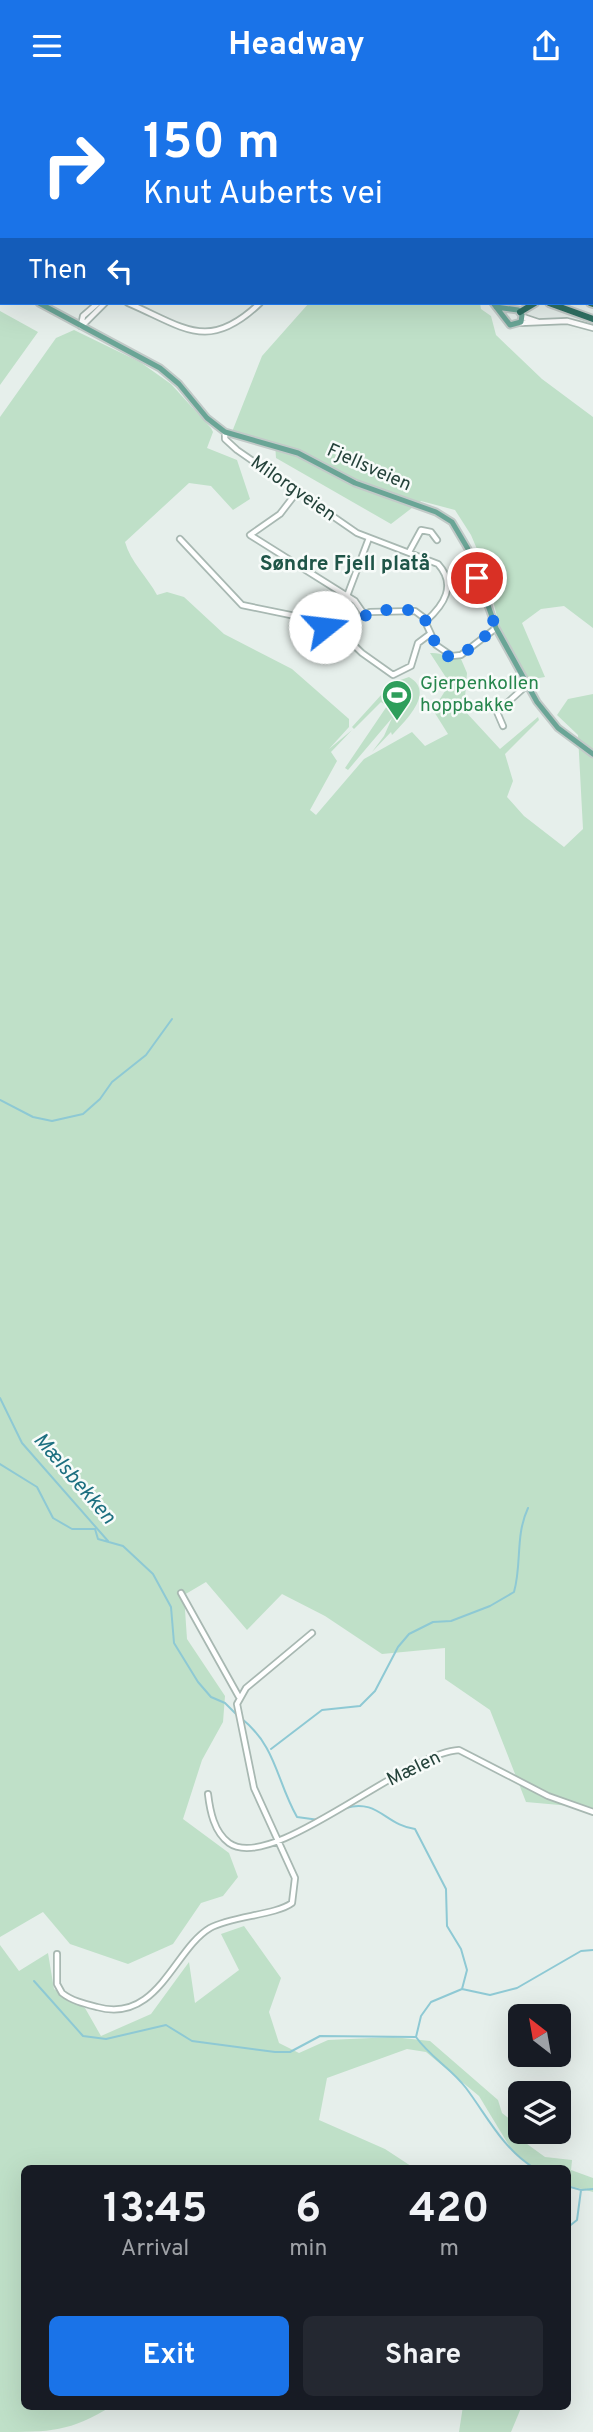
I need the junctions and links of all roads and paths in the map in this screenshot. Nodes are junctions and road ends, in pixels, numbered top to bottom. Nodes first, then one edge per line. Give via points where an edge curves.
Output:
1 (42, 305) edge
2 (96, 305) edge
3 (103, 305) edge
4 (133, 305) edge
5 (257, 305) edge
6 (495, 305) edge
7 (533, 305) edge
8 (555, 305) edge
9 (569, 305) edge
10 (510, 311) junction
11 (521, 317) junction
12 (593, 317) edge
13 (506, 318) junction
14 (81, 327) junction
15 (593, 328) edge
16 (225, 432) junction
17 (297, 492) junction
18 (369, 538) junction
19 (180, 539) dead end
20 (437, 540) dead end
21 (410, 552) junction
22 (347, 596) junction
23 (364, 614) junction
24 (426, 621) junction
25 (496, 628) junction
26 (337, 629) junction
27 (430, 634) junction
28 (527, 685) junction
29 (503, 726) dead end
30 (593, 754) edge
31 (181, 1593) dead end
32 (312, 1633) dead end
33 (239, 1697) junction
34 (208, 1794) dead end
35 (593, 1812) edge
36 (277, 1842) junction
37 (57, 1954) dead end

1 - 14 main road, Fjellsveien
2 - 14 street via 83,316
3 - 14 street
4 - 5 street via 201,333 225,330
6 - 10 main road
6 - 13 main road
7 - 11 highway
8 - 12 highway
9 - 12 highway
10 - 11 main road
10 - 13 main road
11 - 13 main road via 512,325
11 - 15 street via 539,323 574,321
14 - 16 main road, Fjellsveien via 160,368
16 - 17 street, Milorgveien via 231,446
16 - 25 main road, Fjellsveien via 298,453 368,489 447,518 468,549
17 - 18 street, Milorgveien
17 - 22 street via 281,514 250,535
18 - 21 street, Milorgveien
18 - 22 street
19 - 26 street via 242,604
20 - 21 street via 431,532 421,530
21 - 24 street, Milorgveien via 435,561 448,583 443,604
22 - 23 street
23 - 24 street via 410,611
23 - 26 street
24 - 27 street
25 - 27 street via 456,656 440,650
25 - 28 main road, Fjellsveien
26 - 27 street via 393,675 411,666 418,643
28 - 29 street via 497,712
28 - 30 main road, Fjellsveien via 552,722
31 - 33 street
32 - 33 street
33 - 36 street via 251,1779
34 - 36 street via 212,1818 230,1843 253,1847
35 - 36 street, Mælen via 548,1796 454,1750 411,1767
36 - 37 street via 295,1878 290,1904 209,1929 159,1987 140,2000 111,2010 71,1999 57,1984

